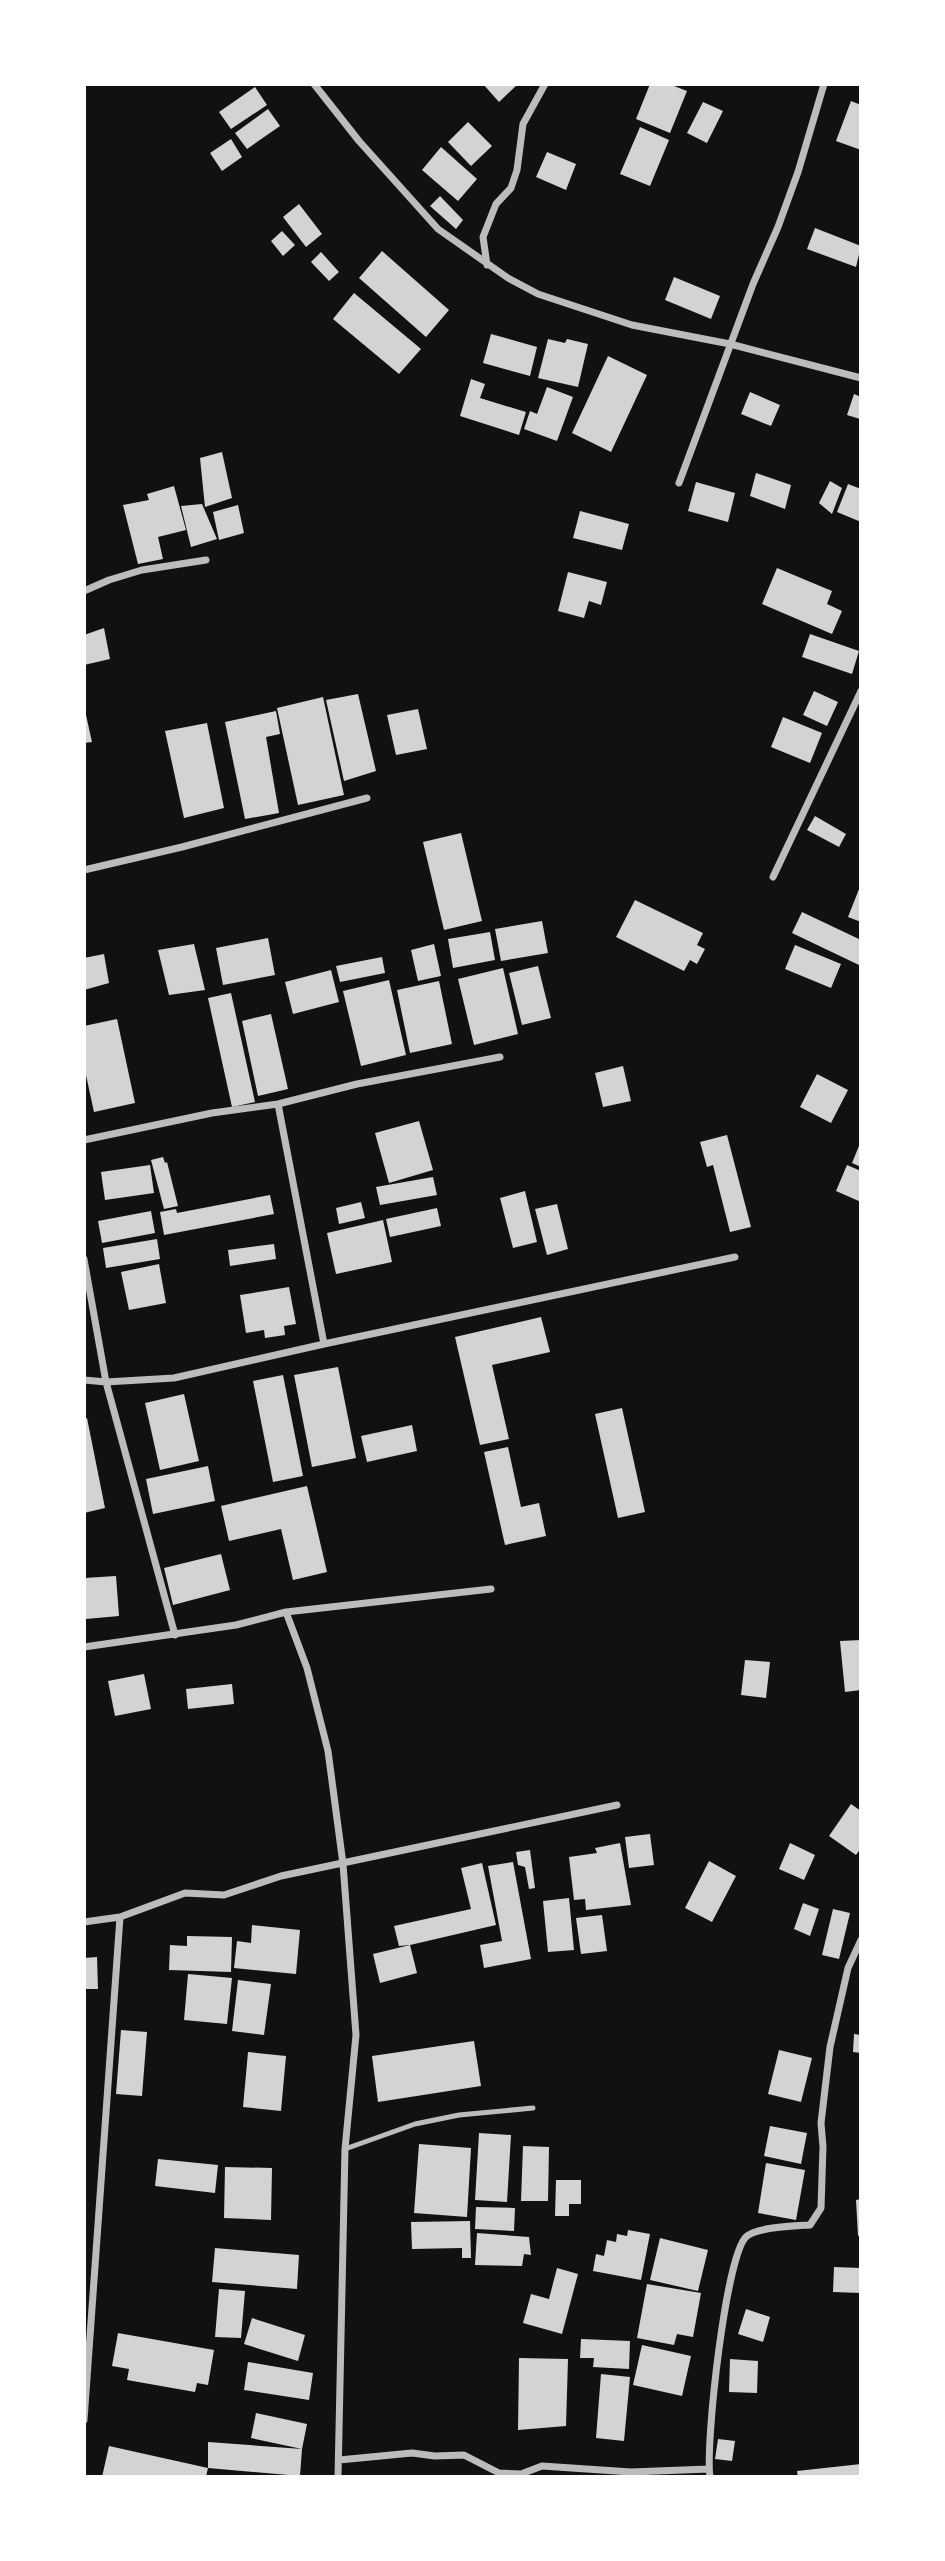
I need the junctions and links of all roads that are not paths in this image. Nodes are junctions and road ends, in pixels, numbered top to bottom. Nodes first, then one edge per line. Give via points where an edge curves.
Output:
1 (314, 84) edge
2 (545, 84) edge
3 (824, 84) edge
4 (487, 265) junction
5 (730, 344) junction
6 (861, 378) edge
7 (679, 483) dead end
8 (206, 560) dead end
9 (84, 591) edge
10 (861, 691) edge
11 (367, 798) dead end
12 (84, 870) edge
13 (773, 877) dead end
14 (500, 1057) dead end
15 (278, 1104) junction
16 (84, 1140) edge
17 (735, 1257) dead end
18 (84, 1259) edge
19 (324, 1344) junction
20 (84, 1380) edge
21 (106, 1382) junction
22 (491, 1589) dead end
23 (286, 1612) junction
24 (175, 1635) junction
25 (84, 1647) edge
26 (617, 1805) dead end
27 (344, 1864) junction
28 (120, 1917) junction
29 (84, 1922) edge
30 (861, 1940) edge
31 (533, 2108) dead end
32 (345, 2149) junction
33 (84, 2241) edge
34 (95, 2242) junction
35 (84, 2420) edge
36 (339, 2460) junction
37 (597, 2473) edge
38 (710, 2473) edge
39 (338, 2477) edge

1 - 4 street via 438,229
2 - 4 street via 523,124 511,188 496,204 483,237
3 - 5 street via 798,172
4 - 5 street via 538,294 632,325
5 - 6 street
5 - 7 street
8 - 9 street via 142,570
10 - 13 street
11 - 12 street
14 - 15 street
15 - 16 street
15 - 19 street
17 - 19 street
18 - 21 street
19 - 21 street via 174,1378
20 - 21 street
21 - 24 street
22 - 23 street
23 - 24 street
23 - 27 street via 307,1668 328,1751
24 - 25 street
26 - 27 street
27 - 28 street via 281,1876 224,1895 184,1893
27 - 32 street via 356,2035
28 - 29 street
28 - 34 street
30 - 38 street via 848,1968 830,2048 821,2123 821,2208 810,2225 749,2234 740,2243 733,2265 712,2400
31 - 32 lane via 415,2124
32 - 36 street
33 - 34 street
34 - 35 street
36 - 37 street via 412,2453 464,2455 499,2473 521,2474 542,2466
36 - 39 street
37 - 38 street

